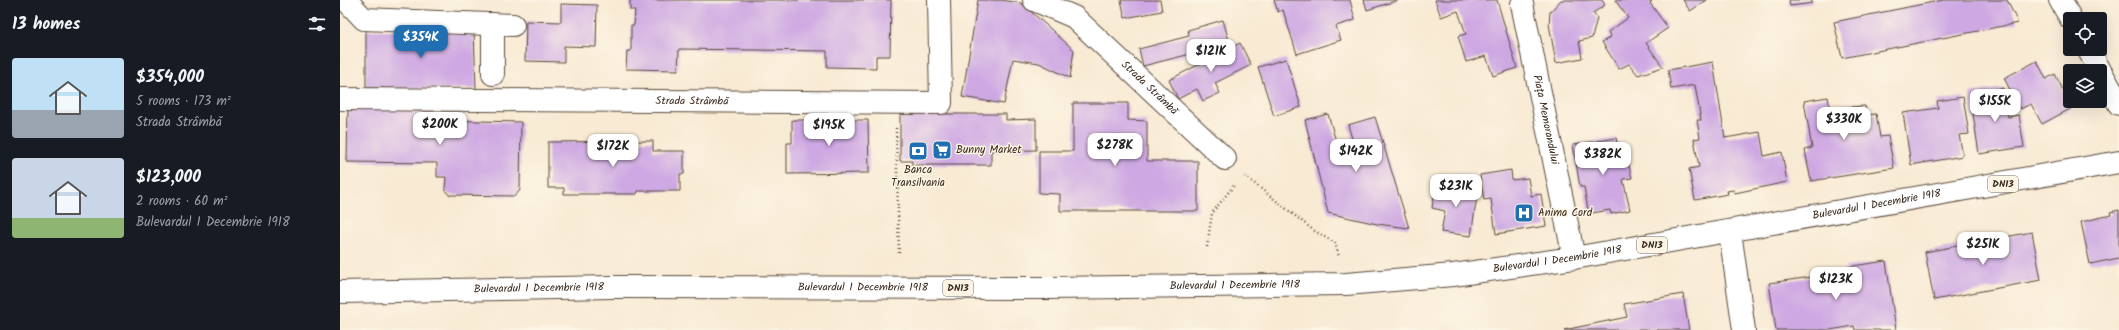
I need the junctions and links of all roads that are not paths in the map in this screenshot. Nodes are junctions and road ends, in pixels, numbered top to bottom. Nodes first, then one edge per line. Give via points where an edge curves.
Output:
1 (346, 0) edge
2 (939, 0) edge
3 (1034, 0) edge
4 (2060, 0) edge
5 (1523, 1) edge
6 (1071, 9) edge
7 (2067, 12) edge
8 (2092, 56) edge
9 (492, 74) dead end
10 (340, 99) edge
11 (2119, 104) edge
12 (1225, 159) road end
13 (2119, 162) edge
14 (1730, 232) junction
15 (1574, 258) junction
16 (340, 292) edge
17 (1744, 330) edge

1 - 9 main road via 364,19 503,25
2 - 10 main road, Strada Strâmbă via 941,103
3 - 6 main road, Strada Strâmbă
4 - 7 main road
5 - 15 main road, Piața Memorandului
6 - 12 main road, Strada Strâmbă
8 - 11 main road
13 - 14 main road, Bulevardul 1 Decembrie 1918 / DN13
14 - 15 main road, Bulevardul 1 Decembrie 1918 / DN13
14 - 17 main road
15 - 16 main road, Bulevardul 1 Decembrie 1918 / DN13 via 1453,275 1346,284 1033,288 612,287

